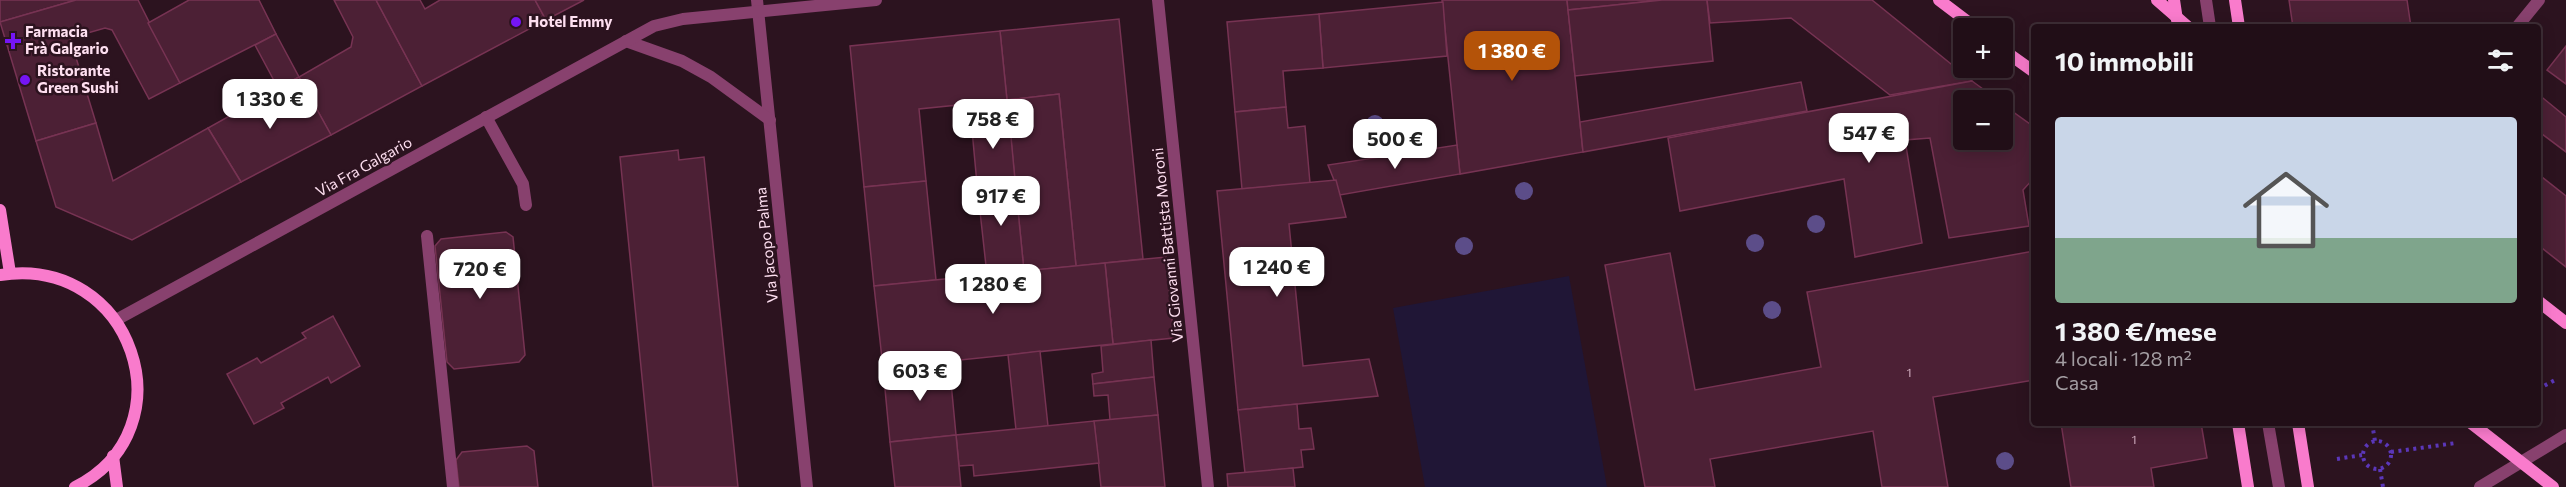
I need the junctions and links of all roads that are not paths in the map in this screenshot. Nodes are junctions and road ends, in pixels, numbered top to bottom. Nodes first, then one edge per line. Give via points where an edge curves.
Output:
1 (876, 0) edge
2 (1158, 0) edge
3 (1939, 0) edge
4 (2157, 0) edge
5 (2174, 0) edge
6 (2206, 0) edge
7 (2235, 0) edge
8 (2539, 0) edge
9 (758, 6) edge
10 (1963, 18) edge
11 (2177, 22) edge
12 (2210, 24) edge
13 (2239, 24) edge
14 (2519, 24) edge
15 (626, 41) junction
16 (2013, 56) edge
17 (2031, 70) edge
18 (486, 117) junction
19 (770, 120) junction
20 (526, 205) dead end
21 (0, 210) edge
22 (428, 236) dead end
23 (5, 274) edge
24 (2541, 303) edge
25 (116, 320) junction
26 (2566, 323) edge
27 (2238, 426) edge
28 (2269, 426) edge
29 (2298, 426) edge
30 (2475, 426) edge
31 (2566, 435) edge
32 (113, 456) junction
33 (2519, 461) junction
34 (75, 487) edge
35 (117, 487) edge
36 (453, 487) edge
37 (807, 487) edge
38 (1208, 487) edge
39 (2248, 487) edge
40 (2279, 487) edge
41 (2308, 487) edge
42 (2480, 487) edge
43 (2553, 487) edge

1 - 9 street, Via Fra Galgario
2 - 38 street, Via Giovanni Battista Moroni
3 - 10 street
4 - 11 street
5 - 11 street
6 - 12 street
7 - 13 street
8 - 14 street
9 - 15 street, Via Fra Galgario via 654,26
9 - 19 street, Via Jacopo Palma
15 - 18 street, Via Fra Galgario
15 - 19 street via 682,61
16 - 17 street
18 - 20 street via 522,184
18 - 25 street, Via Fra Galgario
19 - 37 street, Via Jacopo Palma
21 - 23 street
22 - 36 street
23 - 25 street via 52,276 78,286
24 - 26 street
25 - 32 street via 131,350 137,391 128,432
27 - 39 street
28 - 40 street
29 - 41 street
30 - 33 street
31 - 33 street
32 - 34 street
32 - 35 street
33 - 42 street
33 - 43 street

